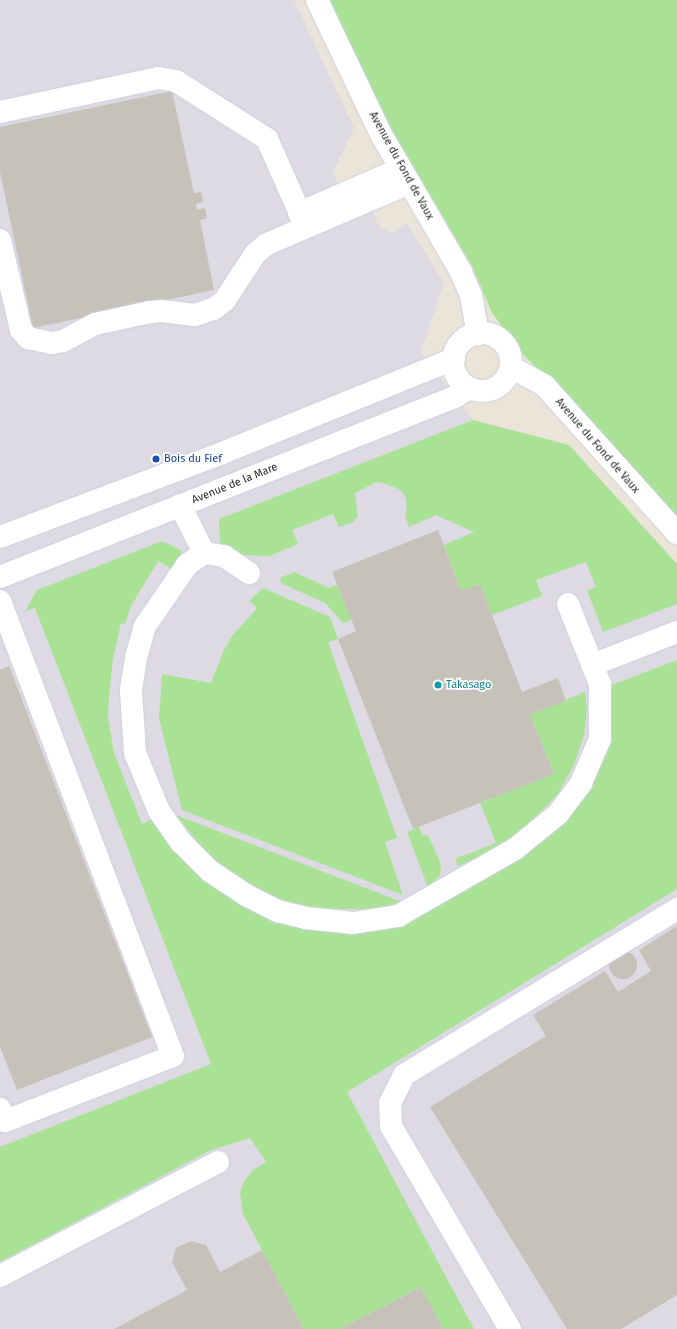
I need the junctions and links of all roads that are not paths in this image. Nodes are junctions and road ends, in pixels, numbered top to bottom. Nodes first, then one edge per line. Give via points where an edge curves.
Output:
1 (318, 0) edge
2 (0, 112) edge
3 (405, 176) junction
4 (302, 220) junction
5 (0, 240) edge
6 (478, 334) junction
7 (454, 359) junction
8 (511, 367) junction
9 (469, 388) junction
10 (180, 505) junction
11 (677, 533) edge
12 (0, 537) edge
13 (204, 553) junction
14 (249, 573) dead end
15 (0, 577) edge
16 (0, 601) edge
17 (568, 604) dead end
18 (677, 632) edge
19 (7, 643) edge
20 (592, 665) junction
21 (677, 909) edge
22 (0, 1108) edge
23 (218, 1162) dead end
24 (0, 1276) edge
25 (510, 1329) edge

1 - 3 street, Avenue du Fond de Vaux via 382,136
2 - 4 street via 167,78 267,139
3 - 4 street
3 - 6 street, Avenue du Fond de Vaux via 462,272 471,295
4 - 5 street via 255,254 225,300 214,309 195,315 150,312 95,324 63,341 51,343 28,338 21,330
6 - 7 street via 463,341
6 - 8 street via 497,337 507,346
7 - 9 street via 457,377
7 - 12 street via 227,451
8 - 9 street via 505,381 497,388 480,391
8 - 11 street, Avenue du Fond de Vaux via 545,386
9 - 10 street, Avenue de la Mare via 456,396
10 - 13 street
10 - 15 street, Avenue de la Mare
13 - 14 street via 224,556
13 - 20 street via 188,565 145,626 136,658 131,691 136,753 159,811 181,842 210,871 246,895 278,911 306,918 353,923 398,916 515,849 558,814 581,783 600,740 600,684
16 - 19 street
17 - 20 street
18 - 20 street
19 - 22 street via 173,1056 5,1121
21 - 25 street via 404,1075 390,1103 391,1126 394,1132
23 - 24 street

